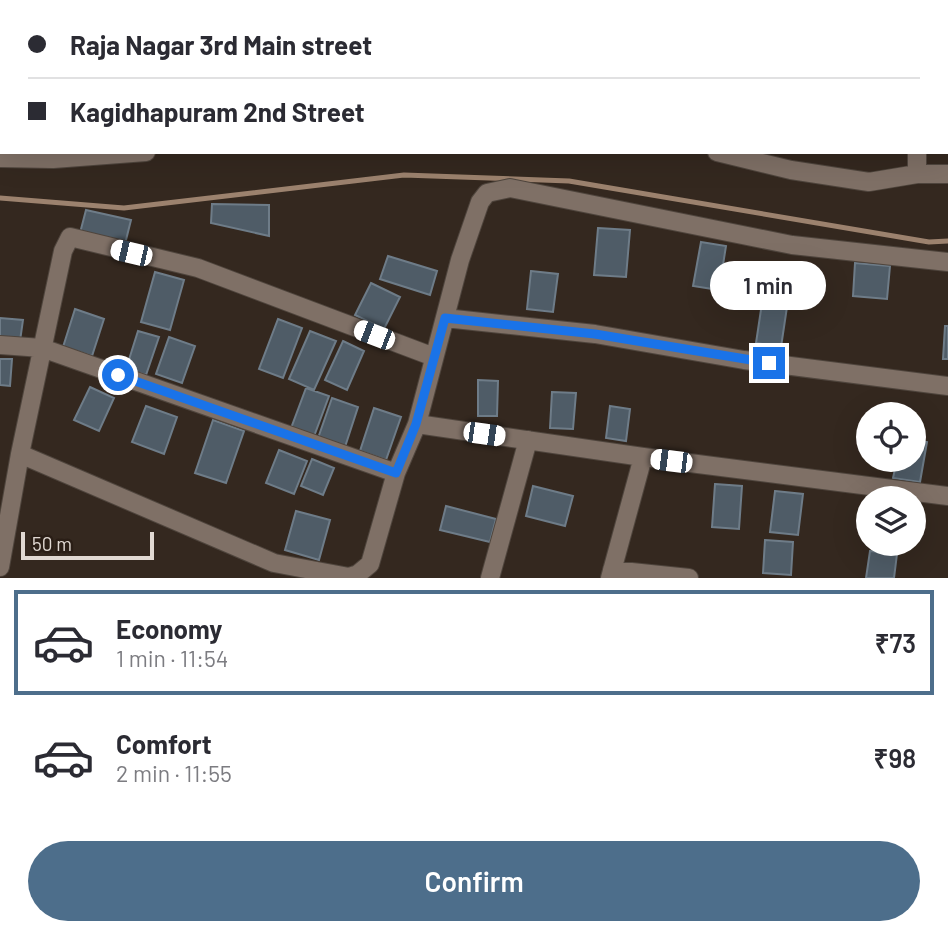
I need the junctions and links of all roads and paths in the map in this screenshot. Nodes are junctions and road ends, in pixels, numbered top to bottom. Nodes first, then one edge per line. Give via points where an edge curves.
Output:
1 (100, 154) edge
2 (725, 154) edge
3 (917, 154) edge
4 (53, 156) edge
5 (0, 158) edge
6 (917, 174) junction
7 (948, 174) edge
8 (948, 262) edge
9 (445, 318) junction
10 (0, 345) edge
11 (42, 348) junction
12 (434, 357) junction
13 (948, 386) edge
14 (416, 424) junction
15 (528, 440) junction
16 (20, 454) junction
17 (643, 457) junction
18 (396, 473) junction
19 (948, 496) edge
20 (0, 567) edge
21 (611, 574) edge
22 (349, 578) edge
23 (490, 578) edge
24 (689, 578) edge

1 - 4 street
2 - 6 street via 869,182
3 - 6 street
4 - 5 street
6 - 7 street
8 - 9 street via 792,245 498,189 487,193 481,202
9 - 12 street
9 - 13 street via 595,334 744,360
10 - 11 street
11 - 12 street via 70,237 198,268
11 - 16 street
11 - 18 street
12 - 14 street
14 - 15 street
14 - 18 street
15 - 17 street
15 - 23 street
16 - 20 street
16 - 22 street via 274,563
17 - 19 street
17 - 21 street
18 - 22 street via 370,564
21 - 24 street

